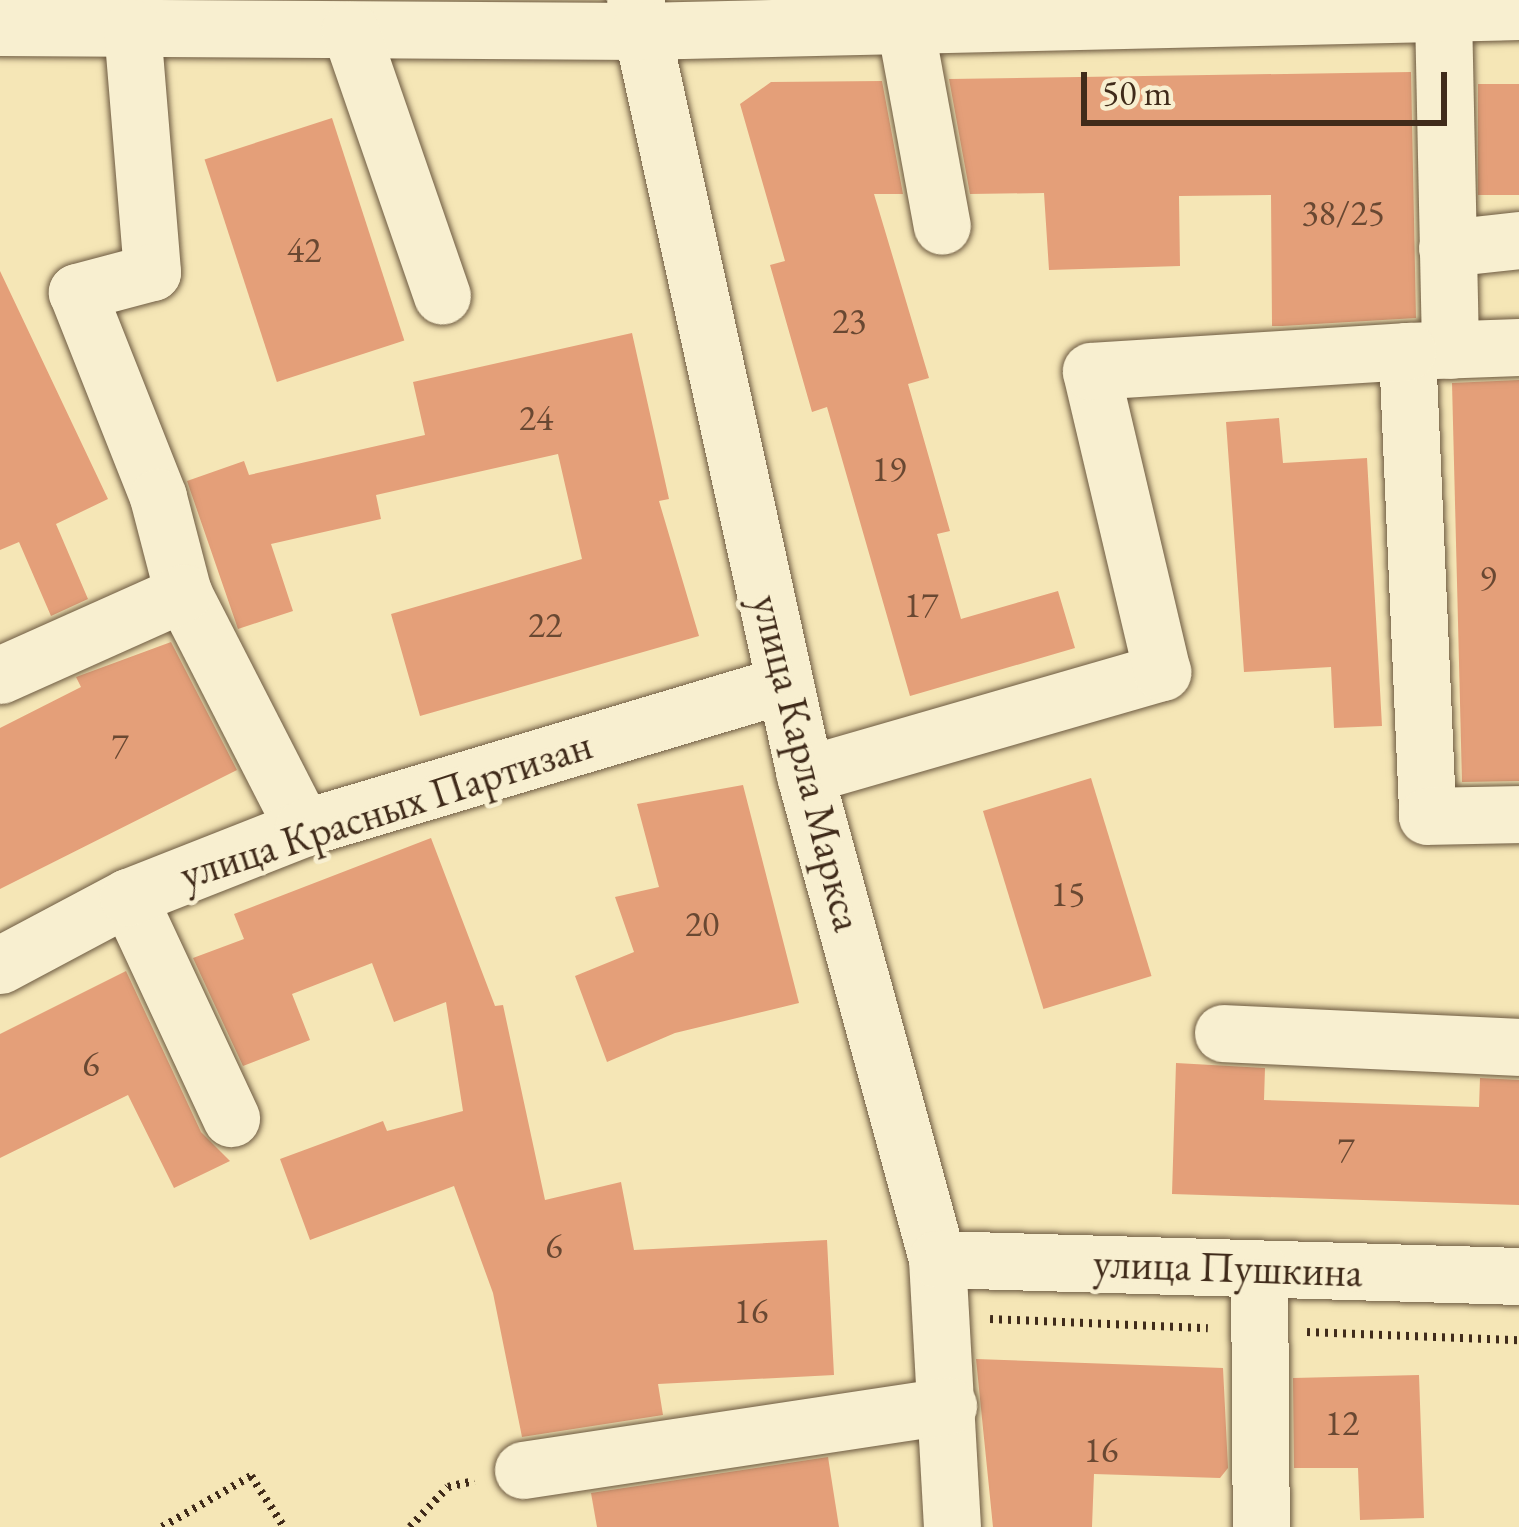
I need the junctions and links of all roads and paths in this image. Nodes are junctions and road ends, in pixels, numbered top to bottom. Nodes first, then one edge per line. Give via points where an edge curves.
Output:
1 (1519, 11) edge
2 (1443, 13) junction
3 (637, 15) edge
4 (905, 25) junction
5 (0, 28) edge
6 (132, 28) junction
7 (350, 30) junction
8 (942, 226) dead end
9 (1519, 240) edge
10 (1448, 248) junction
11 (442, 295) dead end
12 (1519, 347) edge
13 (1428, 351) junction
14 (183, 593) junction
15 (0, 675) edge
16 (785, 685) junction
17 (805, 775) junction
18 (1519, 814) edge
19 (303, 828) junction
20 (128, 898) junction
21 (0, 965) edge
22 (1222, 1033) dead end
23 (1519, 1047) edge
24 (231, 1118) dead end
25 (937, 1259) junction
26 (1259, 1268) junction
27 (1519, 1276) edge
28 (948, 1406) junction
29 (523, 1470) joint
30 (162, 1527) edge
31 (284, 1527) edge
32 (410, 1527) edge
33 (952, 1527) edge
34 (1261, 1527) edge

1 - 2 street
2 - 4 street
2 - 10 street
3 - 4 street
3 - 7 street
3 - 16 street, улица Карла Маркса
4 - 8 street
5 - 6 street
6 - 7 street
6 - 14 street via 152,272 77,292 158,497
7 - 11 street
9 - 10 street
10 - 13 street
12 - 13 street
13 - 17 street via 1091,371 1162,672
13 - 18 street via 1427,816
14 - 15 street
14 - 19 street
16 - 17 street, улица Карла Маркса
16 - 19 street, улица Красных Партизан
17 - 25 street, улица Карла Маркса
19 - 20 street, улица Красных Партизан
20 - 21 street, улица Красных Партизан
20 - 24 street
22 - 23 street
25 - 26 street, улица Пушкина
25 - 28 street, улица Карла Маркса
26 - 27 street, улица Пушкина
26 - 34 street
28 - 29 street
28 - 33 street, улица Карла Маркса
29 - 32 path via 448,1486
30 - 31 path via 251,1476

